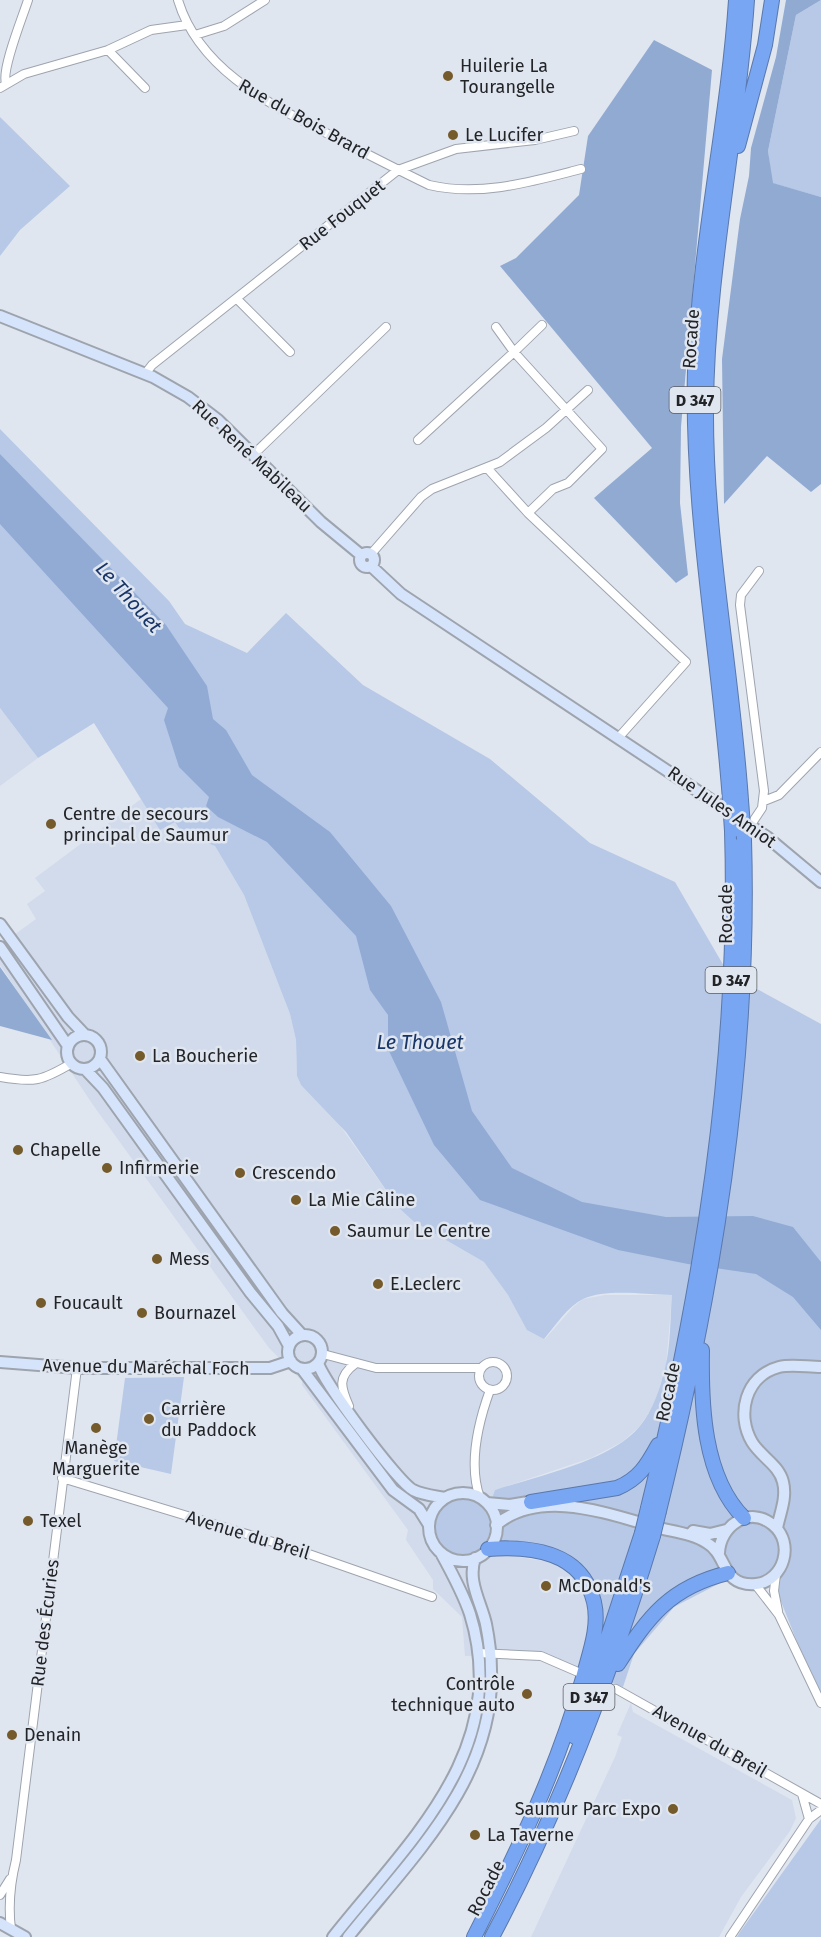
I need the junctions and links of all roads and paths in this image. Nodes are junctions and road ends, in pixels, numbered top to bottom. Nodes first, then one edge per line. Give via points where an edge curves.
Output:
1 (28, 0) edge
2 (177, 0) edge
3 (265, 0) edge
4 (734, 0) edge
5 (747, 0) edge
6 (772, 0) edge
7 (187, 25) junction
8 (195, 35) junction
9 (108, 50) junction
10 (3, 86) edge
11 (145, 88) dead end
12 (574, 131) dead end
13 (581, 169) dead end
14 (398, 170) junction
15 (725, 188) junction
16 (237, 299) junction
17 (0, 316) edge
18 (542, 326) dead end
19 (386, 327) dead end
20 (496, 327) dead end
21 (290, 352) dead end
22 (514, 352) junction
23 (145, 374) junction
24 (588, 390) dead end
25 (567, 409) junction
26 (418, 440) dead end
27 (253, 455) junction
28 (488, 469) junction
29 (528, 513) junction
30 (368, 559) junction
31 (759, 571) dead end
32 (619, 737) junction
33 (821, 752) edge
34 (736, 801) junction
35 (764, 801) junction
36 (750, 826) junction
37 (821, 882) edge
38 (0, 924) edge
39 (0, 947) edge
40 (85, 1035) junction
41 (68, 1046) junction
42 (100, 1059) junction
43 (72, 1063) junction
44 (85, 1069) junction
45 (0, 1077) edge
46 (699, 1298) junction
47 (702, 1314) junction
48 (302, 1335) junction
49 (289, 1346) junction
50 (321, 1359) junction
51 (291, 1361) junction
52 (0, 1362) edge
53 (356, 1364) junction
54 (812, 1367) edge
55 (76, 1368) junction
56 (480, 1368) junction
57 (302, 1369) junction
58 (490, 1390) junction
59 (355, 1420) junction
60 (668, 1428) junction
61 (62, 1478) junction
62 (784, 1494) junction
63 (445, 1498) junction
64 (483, 1501) junction
65 (531, 1502) junction
66 (654, 1509) junction
67 (744, 1518) junction
68 (761, 1518) junction
69 (429, 1525) junction
70 (496, 1525) junction
71 (777, 1528) junction
72 (726, 1530) junction
73 (647, 1534) junction
74 (488, 1550) junction
75 (441, 1552) junction
76 (719, 1553) junction
77 (475, 1558) junction
78 (728, 1573) junction
79 (776, 1574) junction
80 (755, 1584) junction
81 (432, 1597) dead end
82 (779, 1616) junction
83 (490, 1652) junction
84 (478, 1653) junction
85 (578, 1672) dead end
86 (611, 1686) junction
87 (821, 1703) edge
88 (802, 1794) junction
89 (821, 1804) edge
90 (821, 1810) edge
91 (809, 1819) junction
92 (11, 1878) junction
93 (0, 1895) edge
94 (0, 1923) edge
95 (11, 1929) junction
96 (25, 1937) edge
97 (333, 1937) edge
98 (348, 1937) edge
99 (474, 1937) edge
100 (481, 1937) edge
101 (492, 1937) edge
102 (730, 1937) edge

1 - 10 street
2 - 7 street, Rue du Bois Brard
3 - 8 street via 224,26
4 - 34 highway, D 347 via 695,368 699,518
5 - 15 highway, Rocade / D 347
6 - 15 highway via 759,67
7 - 8 street, Rue du Bois Brard
7 - 9 street via 151,30
8 - 14 street, Rue du Bois Brard via 234,80 259,97
9 - 10 street via 24,74
9 - 11 street
12 - 14 street, Rue Fouquet via 535,140 456,149
13 - 14 street, Rue du Bois Brard via 484,191 429,185
14 - 16 street, Rue Fouquet
15 - 34 highway, Rocade / D 347 via 710,326 706,430
16 - 21 street
16 - 23 street, Rue Fouquet
17 - 23 main road, Rue René Mabileau
18 - 22 street
19 - 27 street
20 - 22 street
22 - 25 street
22 - 26 street
23 - 27 main road, Rue René Mabileau via 188,396
24 - 25 street
25 - 28 street
25 - 29 street via 602,449 568,483 552,489
27 - 30 main road, Rue René Mabileau via 321,522
28 - 29 street
28 - 30 street via 432,489 421,497
29 - 32 street via 686,662
30 - 32 main road, Rue René Mabileau via 401,594
31 - 35 street via 741,596 740,605
32 - 36 main road, Rue Jules Amiot
33 - 35 street via 779,795
34 - 46 highway, Rocade / D 347, bridge via 744,966
35 - 36 street
36 - 37 main road, Rue Jules Amiot
38 - 40 main road
39 - 41 main road
40 - 41 main road
40 - 42 main road via 99,1043
41 - 43 main road
42 - 44 main road
42 - 48 main road via 282,1313
43 - 44 main road
43 - 45 street via 36,1082
44 - 49 main road via 103,1088
46 - 47 highway, Rocade / D 347
46 - 60 highway, D 347
47 - 66 highway, Rocade / D 347
47 - 67 highway via 701,1384 708,1436 727,1496
48 - 49 main road
48 - 50 main road via 318,1339
49 - 51 main road
50 - 53 street
50 - 57 main road via 311,1368
50 - 59 main road via 328,1382
51 - 55 main road, Avenue du Maréchal Foch via 270,1368
51 - 57 main road
52 - 55 main road, Avenue du Maréchal Foch
53 - 56 street via 376,1368
53 - 59 street via 341,1382
54 - 62 main road via 782,1372 766,1382 750,1407 748,1431 758,1450 780,1474
55 - 61 street, Rue des Écuries
56 - 58 street via 479,1381
56 - 58 street via 492,1361 506,1369 504,1385
57 - 69 main road via 393,1490 419,1509
58 - 64 street via 473,1478
59 - 63 main road via 410,1488
60 - 65 highway via 645,1469 628,1483
60 - 66 highway, D 347
61 - 81 street, Avenue du Breil via 283,1545
61 - 92 street, Rue des Écuries
62 - 68 main road via 775,1509
62 - 71 main road
63 - 64 main road via 462,1493
63 - 69 main road via 437,1505
64 - 65 main road via 510,1505
64 - 70 main road
65 - 72 main road via 586,1504 704,1533
66 - 73 highway, Rocade / D 347, bridge
67 - 68 main road
67 - 72 main road
68 - 71 main road
69 - 75 main road via 432,1540
70 - 74 main road
70 - 76 main road via 525,1510 578,1508 693,1537
71 - 79 main road via 785,1551
72 - 76 main road
73 - 86 highway, Rocade / D 347
73 - 100 highway, Rocade / D 347 via 575,1737 523,1856
74 - 77 main road
74 - 99 highway via 536,1549 560,1557 585,1581 596,1617 592,1644 556,1763
75 - 77 main road via 461,1560
75 - 84 main road via 467,1606
76 - 78 main road
77 - 83 main road via 473,1583 486,1623
78 - 80 main road via 740,1582
78 - 86 highway via 693,1586 660,1606 639,1631
79 - 80 main road
79 - 82 street via 774,1591
80 - 82 street
82 - 87 street
83 - 84 street
83 - 85 street via 541,1656
83 - 98 main road via 489,1708 471,1772 444,1816
84 - 97 main road via 477,1709 471,1738 455,1776 434,1809
86 - 88 street, Avenue du Breil
86 - 101 highway, Rocade / D 347
88 - 89 street, Avenue du Breil
88 - 91 street
90 - 91 street
91 - 102 street
92 - 93 street, Rue des Écuries
92 - 95 street, Rue des Écuries
94 - 95 main road
95 - 96 main road

